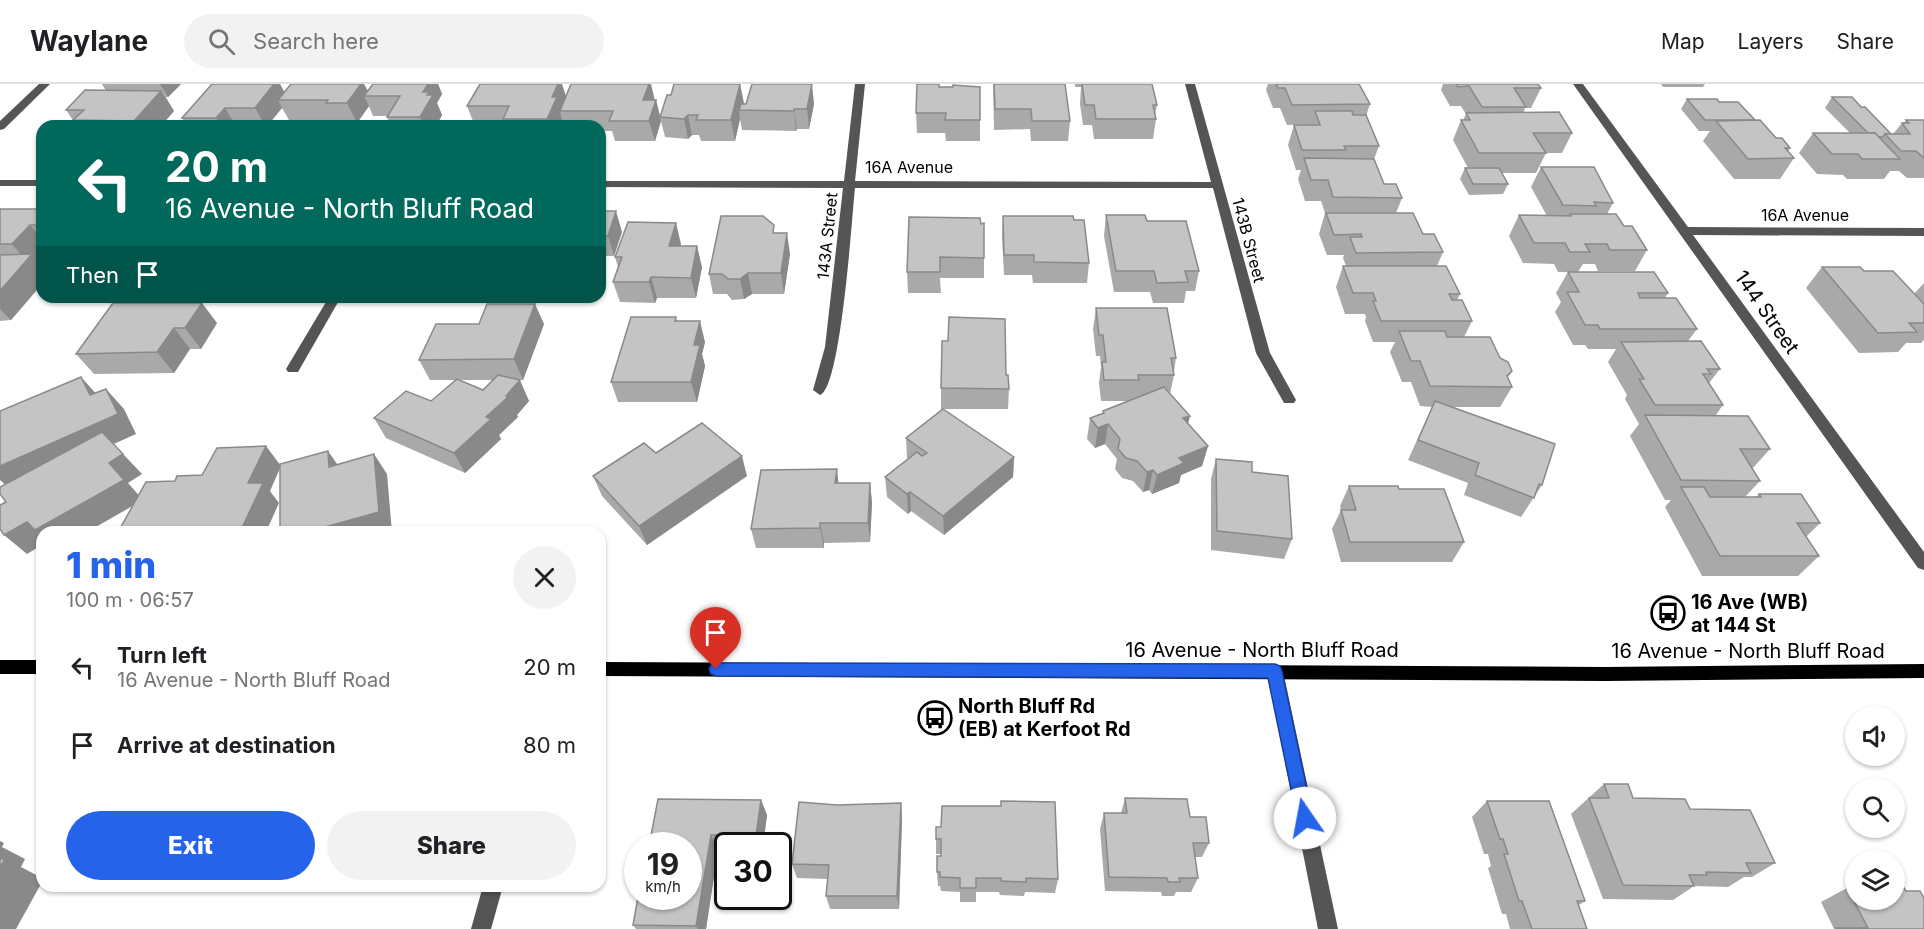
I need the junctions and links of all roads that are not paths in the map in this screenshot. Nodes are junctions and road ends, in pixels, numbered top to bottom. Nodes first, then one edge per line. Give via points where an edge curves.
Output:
1 (45, 84) edge
2 (860, 84) edge
3 (1190, 84) edge
4 (1578, 84) edge
5 (0, 127) edge
6 (0, 183) edge
7 (36, 183) edge
8 (606, 184) edge
9 (849, 184) junction
10 (1217, 185) junction
11 (1686, 231) junction
12 (1924, 232) edge
13 (331, 303) edge
14 (293, 369) dead end
15 (820, 390) dead end
16 (1289, 400) dead end
17 (1924, 564) edge
18 (0, 667) edge
19 (36, 667) edge
20 (606, 669) edge
21 (1275, 671) junction
22 (1924, 671) edge
23 (491, 892) edge
24 (481, 929) edge
25 (1328, 929) edge

1 - 5 street
2 - 9 street, 143A Street
3 - 10 street, 143B Street
4 - 11 street, 144 Street
6 - 7 street
8 - 9 street, 16A Avenue
9 - 10 street, 16A Avenue
9 - 15 street, 143A Street via 832,347
10 - 16 street, 143B Street via 1263,354
11 - 12 street, 16A Avenue
11 - 17 street, 144 Street
13 - 14 street
18 - 19 main road
20 - 21 main road, 16 Avenue - North Bluff Road
21 - 22 main road, 16 Avenue - North Bluff Road via 1605,674
21 - 25 street
23 - 24 street

